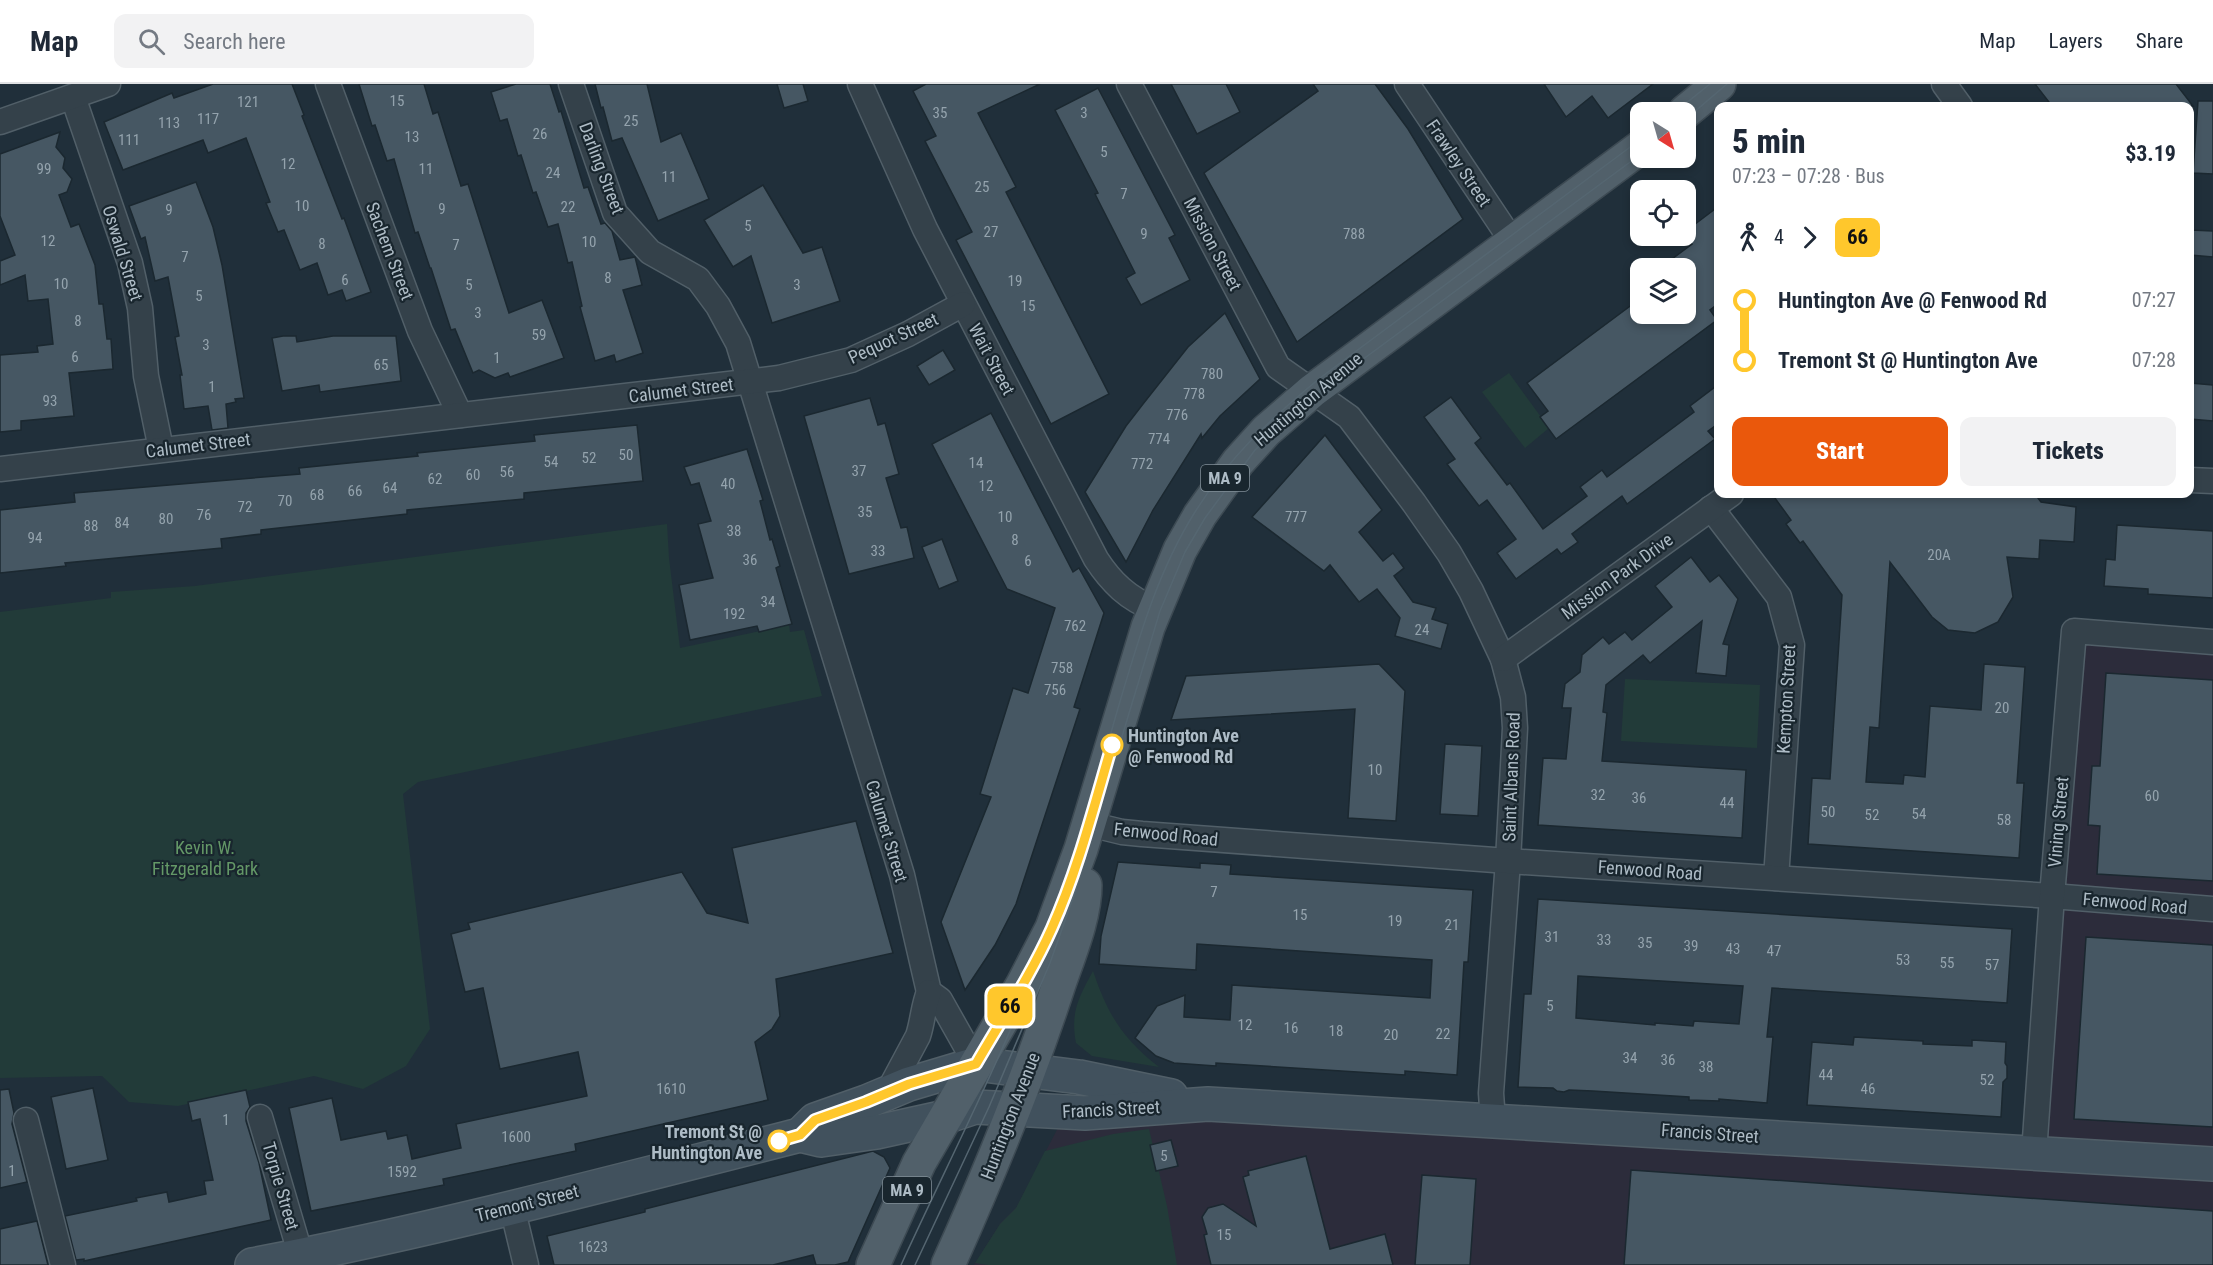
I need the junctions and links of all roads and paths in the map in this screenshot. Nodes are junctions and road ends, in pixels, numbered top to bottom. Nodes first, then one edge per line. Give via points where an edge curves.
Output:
1 (108, 84) edge
2 (328, 84) edge
3 (571, 84) edge
4 (860, 84) edge
5 (1129, 84) edge
6 (1407, 84) edge
7 (1719, 84) edge
8 (1944, 84) edge
9 (73, 97) junction
10 (1957, 102) edge
11 (1696, 103) edge
12 (0, 122) edge
13 (1630, 155) edge
14 (1512, 241) junction
15 (963, 304) junction
16 (750, 382) junction
17 (1312, 391) junction
18 (460, 415) junction
19 (161, 450) junction
20 (0, 469) edge
21 (2194, 480) edge
22 (2213, 481) edge
23 (1725, 498) edge
24 (1711, 508) junction
25 (1155, 609) junction
26 (2213, 642) edge
27 (1503, 659) junction
28 (1089, 824) junction
29 (1508, 861) junction
30 (1776, 878) junction
31 (2052, 896) junction
32 (2213, 909) edge
33 (929, 992) junction
34 (976, 1064) junction
35 (1028, 1072) junction
36 (887, 1094) junction
37 (1208, 1104) junction
38 (1014, 1109) junction
39 (260, 1117) dead end
40 (945, 1117) junction
41 (26, 1120) dead end
42 (1492, 1120) junction
43 (800, 1135) junction
44 (2034, 1153) junction
45 (2213, 1164) edge
46 (512, 1207) junction
47 (302, 1260) edge
48 (63, 1265) edge
49 (252, 1265) edge
50 (526, 1265) edge
51 (873, 1265) edge
52 (948, 1265) edge

1 - 9 street
2 - 18 street, Sachem Street via 420,331
3 - 16 street, Darling Street via 615,213 650,252 698,279 738,343
4 - 15 street, Wait Street
5 - 17 street, Mission Street via 1278,367
6 - 14 street, Frawley Street
7 - 11 main road
8 - 10 street
9 - 12 street
9 - 19 street, Oswald Street via 130,263
13 - 14 main road, Huntington Avenue / MA 9
14 - 17 main road, Huntington Avenue / MA 9
15 - 16 street, Pequot Street via 851,360
15 - 25 street, Wait Street via 1096,559 1118,588
16 - 18 street, Calumet Street
16 - 33 street, Calumet Street via 902,875
17 - 25 main road, Huntington Avenue / MA 9 via 1251,447 1219,487 1189,533
17 - 27 street, Saint Albans Road via 1349,417 1425,518 1471,591
18 - 19 street, Calumet Street
19 - 20 street, Calumet Street
21 - 22 street
23 - 24 street, Mission Park Drive
24 - 27 street, Mission Park Drive
24 - 30 street, Kempton Street via 1779,597 1792,645
25 - 28 main road, Huntington Avenue / MA 9
26 - 31 street, Vining Street via 2074,631
27 - 29 street, Saint Albans Road via 1513,697 1515,728
28 - 29 street, Fenwood Road via 1142,834
28 - 34 main road, Huntington Avenue / MA 9 via 1052,928
28 - 35 main road, Huntington Avenue / MA 9 via 1085,895 1071,949
29 - 30 street, Fenwood Road
29 - 42 street, Saint Albans Road
30 - 31 street, Fenwood Road
31 - 32 street, Fenwood Road
31 - 44 street, Vining Street
33 - 34 street, Calumet Street via 940,1000
33 - 36 street via 918,1036
34 - 35 main road, Francis Street
34 - 36 main road, Tremont Street
34 - 40 main road, Huntington Avenue / MA 9
35 - 37 main road, Francis Street via 1091,1079
35 - 38 main road, Huntington Avenue / MA 9
36 - 43 main road, Tremont Street via 815,1120
37 - 38 main road, Francis Street via 1085,1113
37 - 42 main road, Francis Street
38 - 40 main road, Francis Street via 975,1107
38 - 52 main road, Huntington Avenue / MA 9
39 - 47 street, Torpie Street
40 - 43 main road, Tremont Street via 821,1140
40 - 51 main road, Huntington Avenue / MA 9 via 919,1163
41 - 48 street
42 - 44 main road, Francis Street
43 - 46 main road, Tremont Street
44 - 45 main road, Francis Street
46 - 47 main road, Tremont Street
46 - 50 street
47 - 49 main road, Tremont Street

